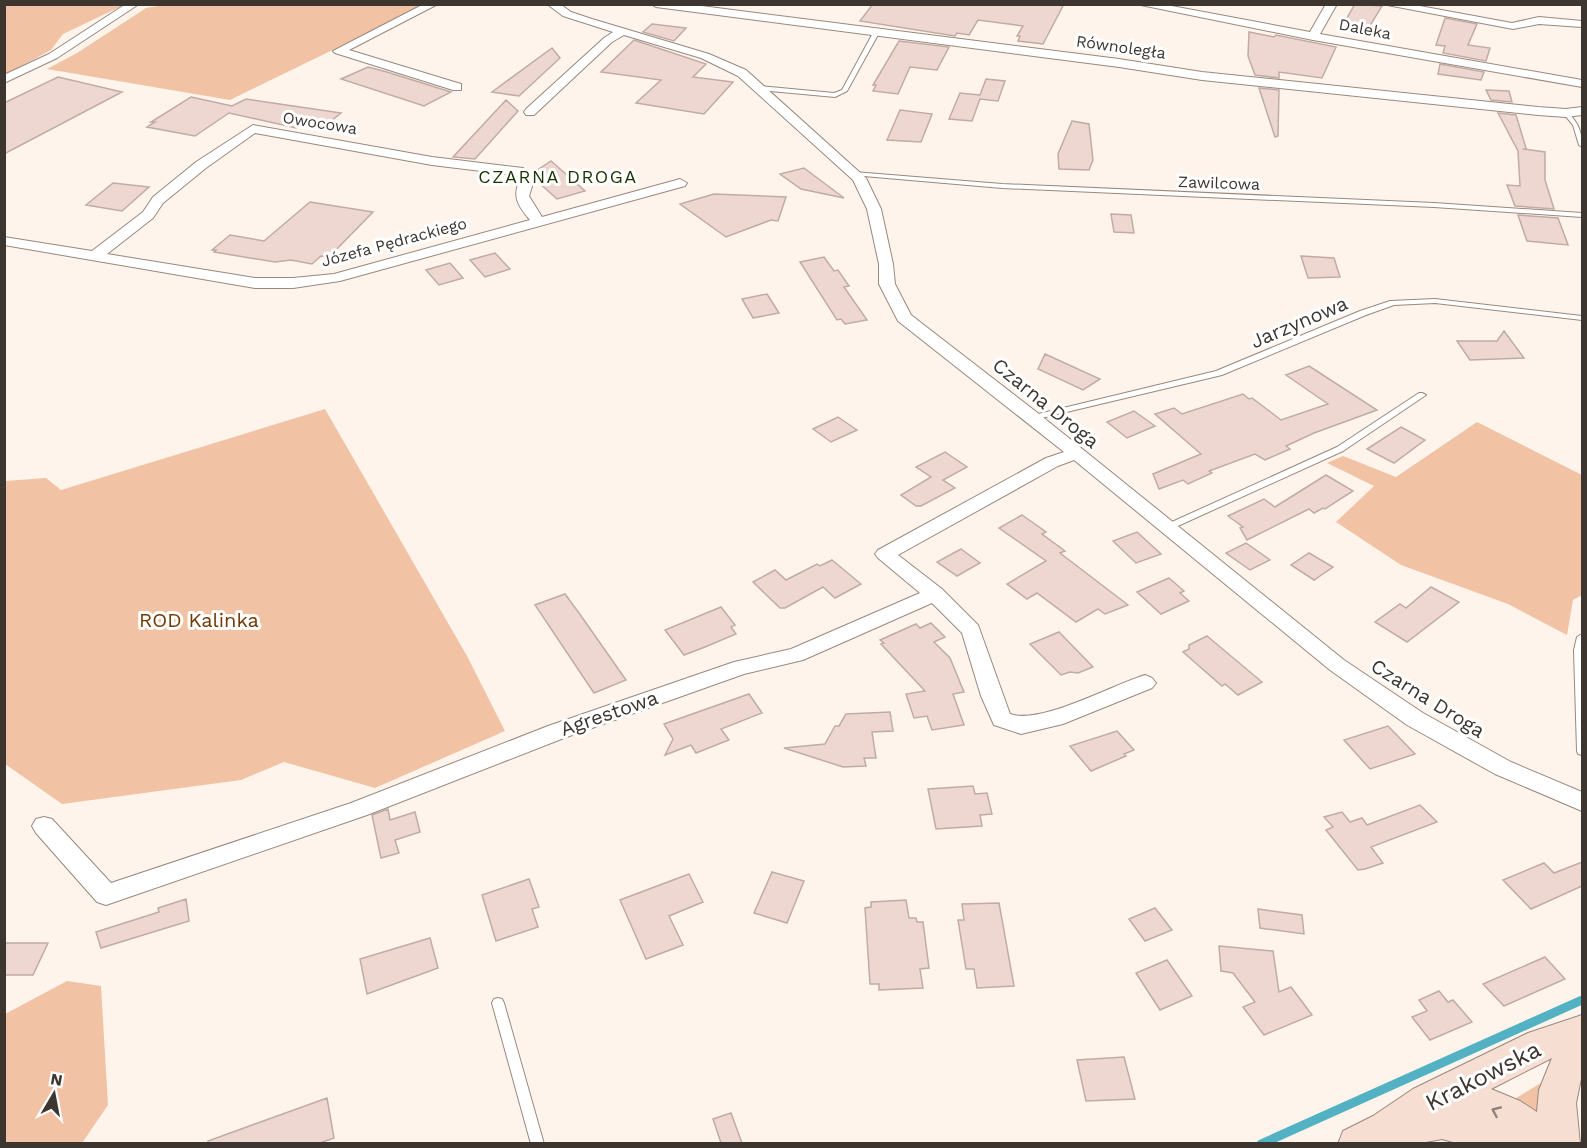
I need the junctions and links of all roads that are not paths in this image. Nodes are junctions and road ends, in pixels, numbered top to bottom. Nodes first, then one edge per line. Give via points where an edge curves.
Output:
1 (135, 4) edge
2 (433, 4) edge
3 (552, 4) edge
4 (656, 4) edge
5 (1142, 4) edge
6 (1332, 4) edge
7 (1387, 4) edge
8 (1167, 7) edge
9 (1582, 24) edge
10 (621, 32) junction
11 (876, 33) junction
12 (1313, 37) junction
13 (4, 80) edge
14 (1582, 84) edge
15 (457, 87) dead end
16 (759, 88) junction
17 (1582, 111) edge
18 (530, 112) dead end
19 (1566, 113) junction
20 (1582, 145) edge
21 (854, 174) junction
22 (680, 183) dead end
23 (1582, 215) edge
24 (539, 222) junction
25 (4, 241) edge
26 (96, 256) junction
27 (1582, 318) edge
28 (1422, 395) dead end
29 (1033, 418) junction
30 (1075, 454) junction
31 (1166, 528) junction
32 (935, 594) junction
33 (1582, 637) edge
34 (1145, 683) dead end
35 (1582, 751) edge
36 (1582, 802) edge
37 (44, 826) dead end
38 (498, 1003) dead end
39 (1582, 1032) edge
40 (1582, 1043) edge
41 (1426, 1102) junction
42 (1372, 1136) edge
43 (538, 1143) edge
44 (1511, 1143) edge
45 (1544, 1143) edge
46 (1562, 1143) edge

1 - 13 street via 53,56
2 - 15 street via 339,51
3 - 10 street, Czarna Droga via 567,14
4 - 11 street, Równoległa
5 - 8 street, Daleka
6 - 12 street
7 - 9 street via 1513,26 1540,18
8 - 12 street, Daleka
10 - 16 street, Czarna Droga via 719,61
10 - 18 street
11 - 16 lane via 844,91 835,95
11 - 19 street, Równoległa via 1233,80
12 - 14 street, Daleka
16 - 21 street, Czarna Droga
17 - 19 street, Równoległa
19 - 20 lane via 1576,125
21 - 23 lane, Zawilcowa via 1002,186
21 - 29 street, Czarna Droga via 874,209 887,284 904,318
22 - 24 street, Józefa Pędrackiego
24 - 26 street, Józefa Pędrackiego via 335,278 293,283 255,283
24 - 26 street, Owocowa via 521,200 521,189 528,177 518,171 432,161 253,129 166,193 148,215
25 - 26 street, Józefa Pędrackiego
27 - 29 lane, Jarzynowa via 1435,302 1393,303 1219,373
28 - 31 lane via 1340,449
29 - 30 street, Czarna Droga
30 - 31 street, Czarna Droga
30 - 32 street via 1052,462 885,554
31 - 36 street, Czarna Droga via 1337,665 1415,719 1503,768
32 - 34 street via 971,630 1002,719 1021,726 1055,718
32 - 37 street, Agrestowa via 796,655 741,667 556,732 359,809 106,895
33 - 35 lane
38 - 43 lane
39 - 41 main road, Krakowska via 1541,1045
40 - 46 main road, Krakowska via 1562,1074 1557,1095 1556,1124
41 - 42 main road, Krakowska
45 -> 41 main road via 1510,1117 1483,1104 1463,1099
42 - 44 main road, Krakowska via 1442,1121 1481,1130

